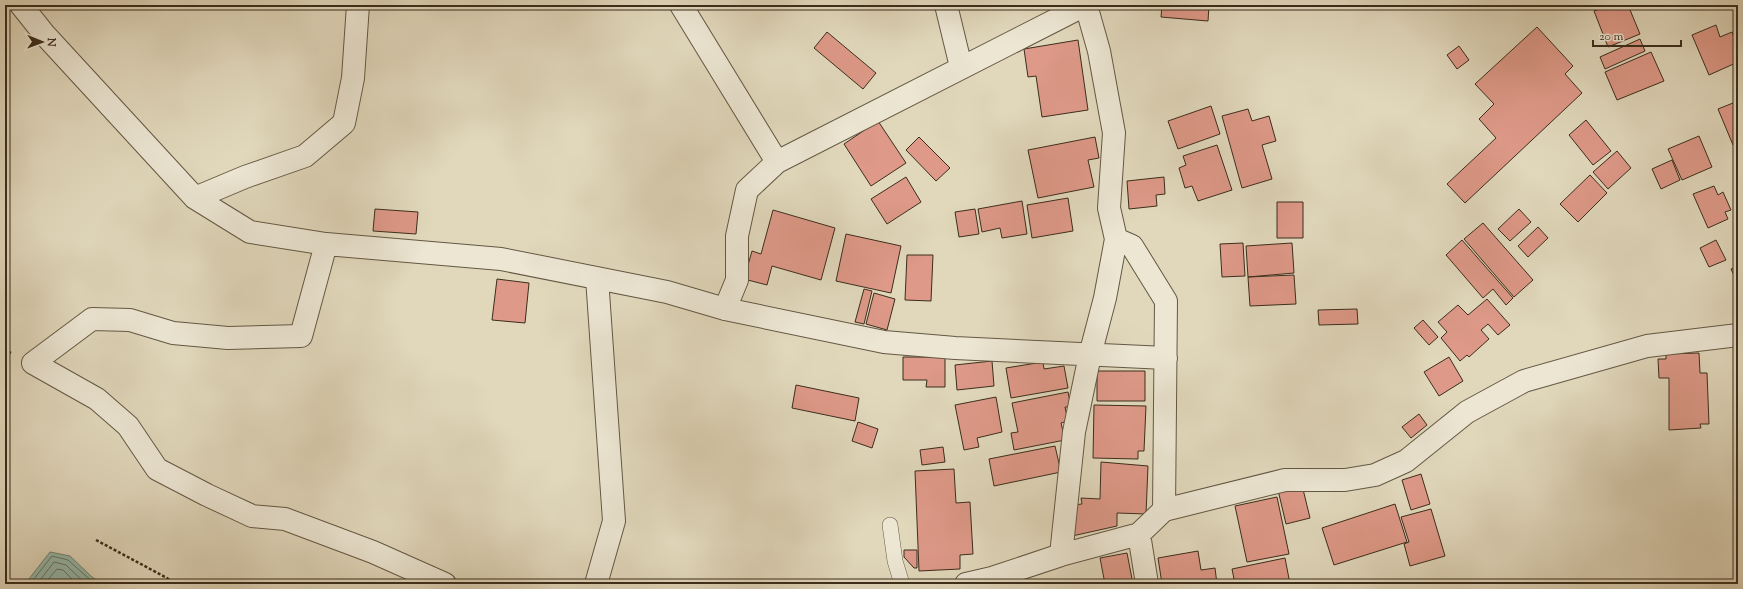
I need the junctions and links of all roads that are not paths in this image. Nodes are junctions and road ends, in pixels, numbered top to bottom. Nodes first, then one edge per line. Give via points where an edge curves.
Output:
1 (21, 5) edge
2 (358, 5) edge
3 (681, 5) edge
4 (946, 5) edge
5 (1086, 5) edge
6 (961, 67) junction
7 (777, 162) junction
8 (195, 198) junction
9 (1116, 239) junction
10 (326, 244) junction
11 (597, 278) junction
12 (725, 309) junction
13 (1738, 334) edge
14 (1090, 355) junction
15 (1166, 358) junction
16 (1164, 510) junction
17 (890, 526) dead end
18 (1139, 534) junction
19 (1061, 555) junction
20 (445, 584) edge
21 (596, 584) edge
22 (902, 584) edge
23 (966, 584) edge
24 (1147, 584) edge

1 - 8 street via 45,35
2 - 8 street via 353,78 344,123 305,156
3 - 7 street
4 - 6 street
5 - 6 street
5 - 9 street via 1114,133 1110,208
6 - 7 street
7 - 12 street via 747,190 737,236 737,280
8 - 10 street via 250,232
9 - 14 street via 1106,298
9 - 15 street via 1132,246 1166,301
10 - 11 street via 501,259
10 - 20 street via 302,336 228,338 173,333 130,320 92,319 33,363 96,399 128,426 157,469 252,516 285,519 374,552
11 - 12 street via 667,292
11 - 21 street via 614,522
12 - 14 street via 884,342
13 - 16 street via 1647,346 1524,380 1467,412 1406,461 1375,474 1345,480 1285,480
14 - 15 street
14 - 19 street via 1074,432
15 - 16 street
16 - 18 street
17 - 22 lane via 895,561
18 - 19 street
18 - 24 street
19 - 23 street

